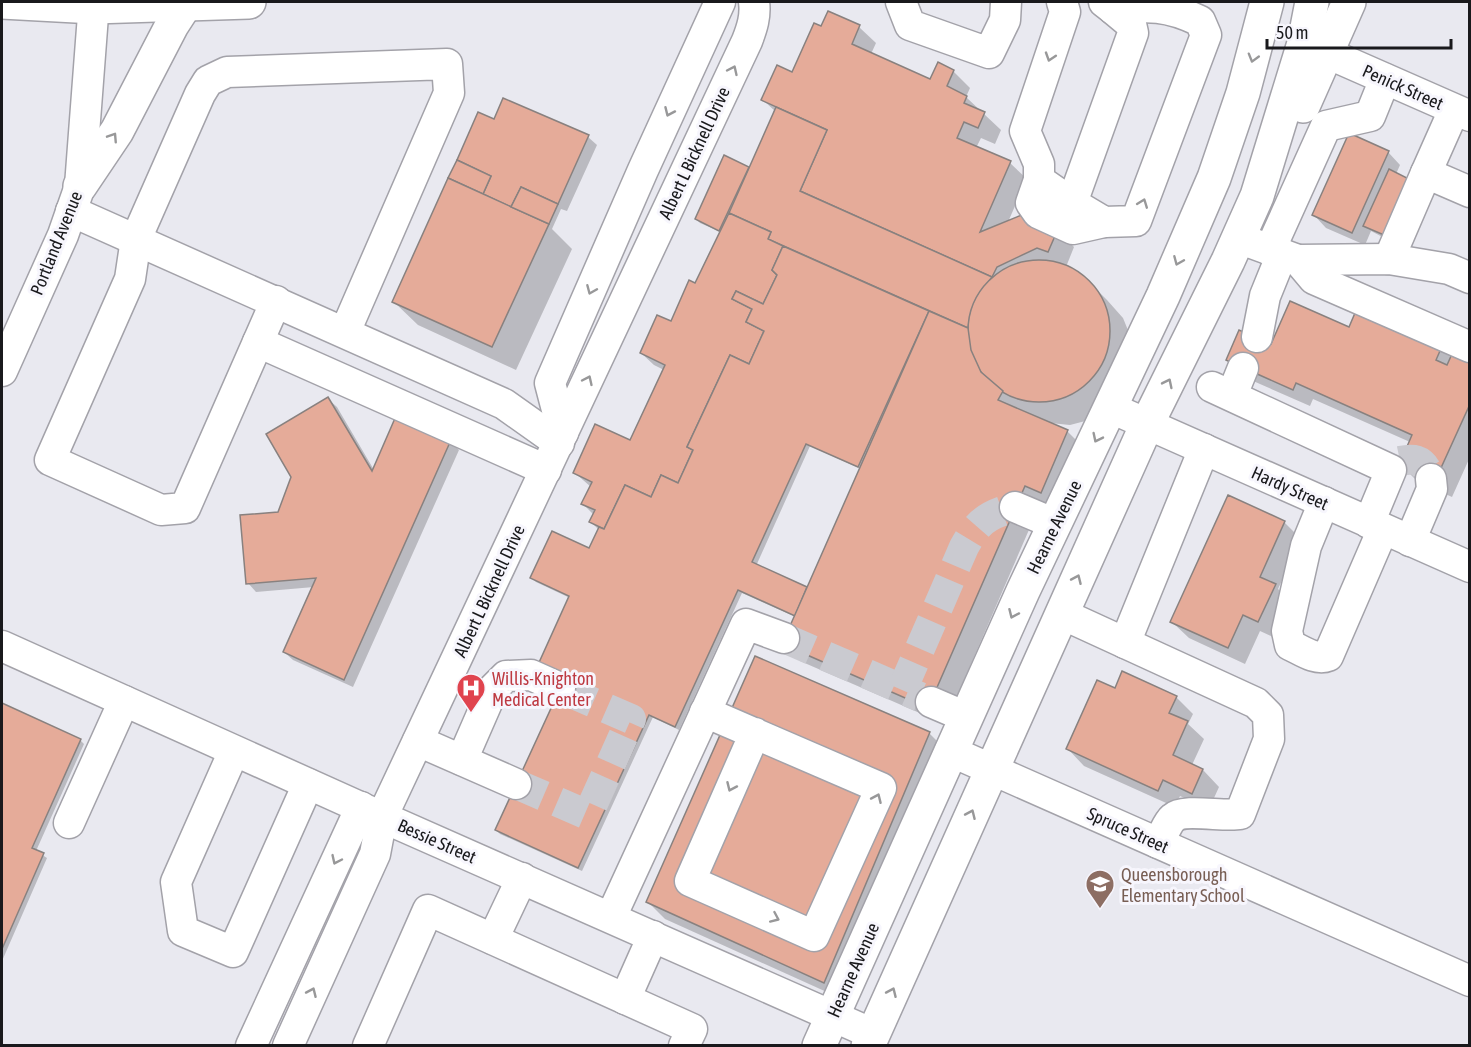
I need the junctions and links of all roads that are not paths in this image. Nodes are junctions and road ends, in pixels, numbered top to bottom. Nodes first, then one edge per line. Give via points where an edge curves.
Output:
1 (2, 2) edge
2 (249, 2) edge
3 (720, 2) edge
4 (754, 2) edge
5 (901, 2) edge
6 (1006, 2) edge
7 (1062, 2) edge
8 (1267, 2) edge
9 (1312, 2) edge
10 (1349, 2) edge
11 (94, 4) edge
12 (185, 5) junction
13 (1108, 5) edge
14 (1315, 48) junction
15 (1385, 79) junction
16 (1462, 113) edge
17 (1426, 173) junction
18 (1039, 180) junction
19 (1470, 192) edge
20 (75, 198) junction
21 (1072, 203) junction
22 (1104, 222) junction
23 (1193, 226) junction
24 (1238, 238) junction
25 (136, 239) junction
26 (1283, 254) junction
27 (1389, 259) junction
28 (1470, 278) edge
29 (276, 301) junction
30 (345, 332) junction
31 (1257, 337) dead end
32 (258, 342) junction
33 (1470, 347) edge
34 (2, 371) edge
35 (1229, 383) dead end
36 (1111, 408) junction
37 (1148, 424) junction
38 (561, 438) junction
39 (1204, 449) junction
40 (546, 470) junction
41 (1431, 479) dead end
42 (1324, 502) junction
43 (1015, 507) tunnel mouth
44 (1055, 524) junction
45 (1387, 531) junction
46 (1095, 541) junction
47 (1470, 567) edge
48 (1062, 614) junction
49 (784, 638) tunnel mouth
50 (1125, 643) junction
51 (2, 646) edge
52 (560, 688) tunnel mouth
53 (124, 701) junction
54 (931, 702) tunnel mouth
55 (705, 712) junction
56 (966, 717) junction
57 (755, 733) junction
58 (418, 741) junction
59 (234, 751) junction
60 (950, 751) junction
61 (462, 760) junction
62 (991, 769) junction
63 (308, 784) junction
64 (516, 784) tunnel mouth
65 (371, 812) junction
66 (69, 823) dead end
67 (1158, 843) junction
68 (522, 878) junction
69 (610, 917) junction
70 (652, 936) junction
71 (493, 939) junction
72 (1470, 981) edge
73 (625, 999) junction
74 (832, 1016) junction
75 (870, 1040) edge
76 (250, 1046) edge
77 (288, 1046) edge
78 (368, 1046) edge
79 (684, 1046) edge
80 (819, 1046) edge

1 - 11 main road
2 - 12 main road
3 -> 38 street via 550,383
38 -> 4 street, Albert L Bicknell Drive via 747,41
5 - 6 street via 910,25 989,53 1005,20
7 -> 18 street via 1065,12 1026,131 1039,164
8 -> 23 main road, Hearne Avenue via 1243,93
9 - 14 main road
10 - 14 main road
11 - 12 main road
11 - 20 street, Portland Avenue
20 -> 12 main road via 117,131
13 - 21 street via 1131,24 1133,33
22 -> 13 street via 1136,221 1206,35 1200,21 1175,10
14 - 15 street, Penick Street
14 - 24 main road via 1289,136
15 - 16 street, Penick Street
15 - 26 street via 1370,116 1326,126
16 - 17 street
17 - 19 street
17 - 27 street
18 - 21 street
18 - 22 street via 1031,203 1038,213 1073,229
20 - 25 street
20 - 34 street, Portland Avenue via 63,235
21 - 22 street
23 - 24 main road
23 -> 36 main road, Hearne Avenue
24 - 26 street
37 -> 24 main road
25 - 29 street
25 - 30 street via 208,81 227,72 447,64 450,93
25 - 32 street via 130,279 50,460 161,510 185,508
26 - 27 street
26 - 31 street via 1265,296
26 - 33 street via 1314,279
27 - 28 street via 1449,269
29 - 30 street
29 - 32 street
30 - 38 street via 504,404
32 - 40 street
35 - 45 street via 1396,466
36 - 37 street, Hardy Street
36 -> 44 main road, Hearne Avenue
37 - 39 street, Hardy Street
37 - 46 main road
38 - 40 street, Albert L Bicknell Drive
39 - 42 street, Hardy Street
39 - 50 street
40 - 58 street, Albert L Bicknell Drive
41 - 45 street via 1432,489
42 - 45 street, Hardy Street
42 - 45 street via 1306,546 1287,631 1290,645 1322,658 1328,656
43 - 44 street
44 - 46 main road
44 -> 56 main road, Hearne Avenue
45 - 47 street, Hardy Street
48 -> 46 main road
48 - 50 street
48 - 62 main road
49 - 55 street via 746,624
50 - 67 street via 1256,703 1268,715 1270,725 1269,739 1240,813 1181,813 1172,818
51 - 53 street, Bessie Street
52 - 61 street via 531,675 506,676 493,689
53 - 59 street, Bessie Street
53 - 66 street
54 - 56 street
55 - 57 street
55 - 69 street
56 - 60 main road, Hearne Avenue
57 -> 57 street via 690,881 814,936 881,788
58 - 61 street
58 - 65 street, Albert L Bicknell Drive
59 - 63 street, Bessie Street
59 - 63 street via 176,882 183,932 233,952
60 - 62 street, Spruce Street
60 - 74 main road, Hearne Avenue
61 - 64 street
62 - 67 street, Spruce Street
75 -> 62 main road
63 - 65 street, Bessie Street
65 - 68 street, Bessie Street
65 -> 76 street, Albert L Bicknell Drive
77 -> 65 street, Albert L Bicknell Drive via 375,854
67 - 72 street, Spruce Street
68 - 69 street, Bessie Street
68 - 71 street
69 - 70 street, Bessie Street
70 - 73 street
70 - 74 street, Bessie Street
71 - 73 street
71 - 78 street via 428,910
73 - 79 street via 692,1029
74 - 75 street, Bessie Street
74 - 80 main road, Hearne Avenue

